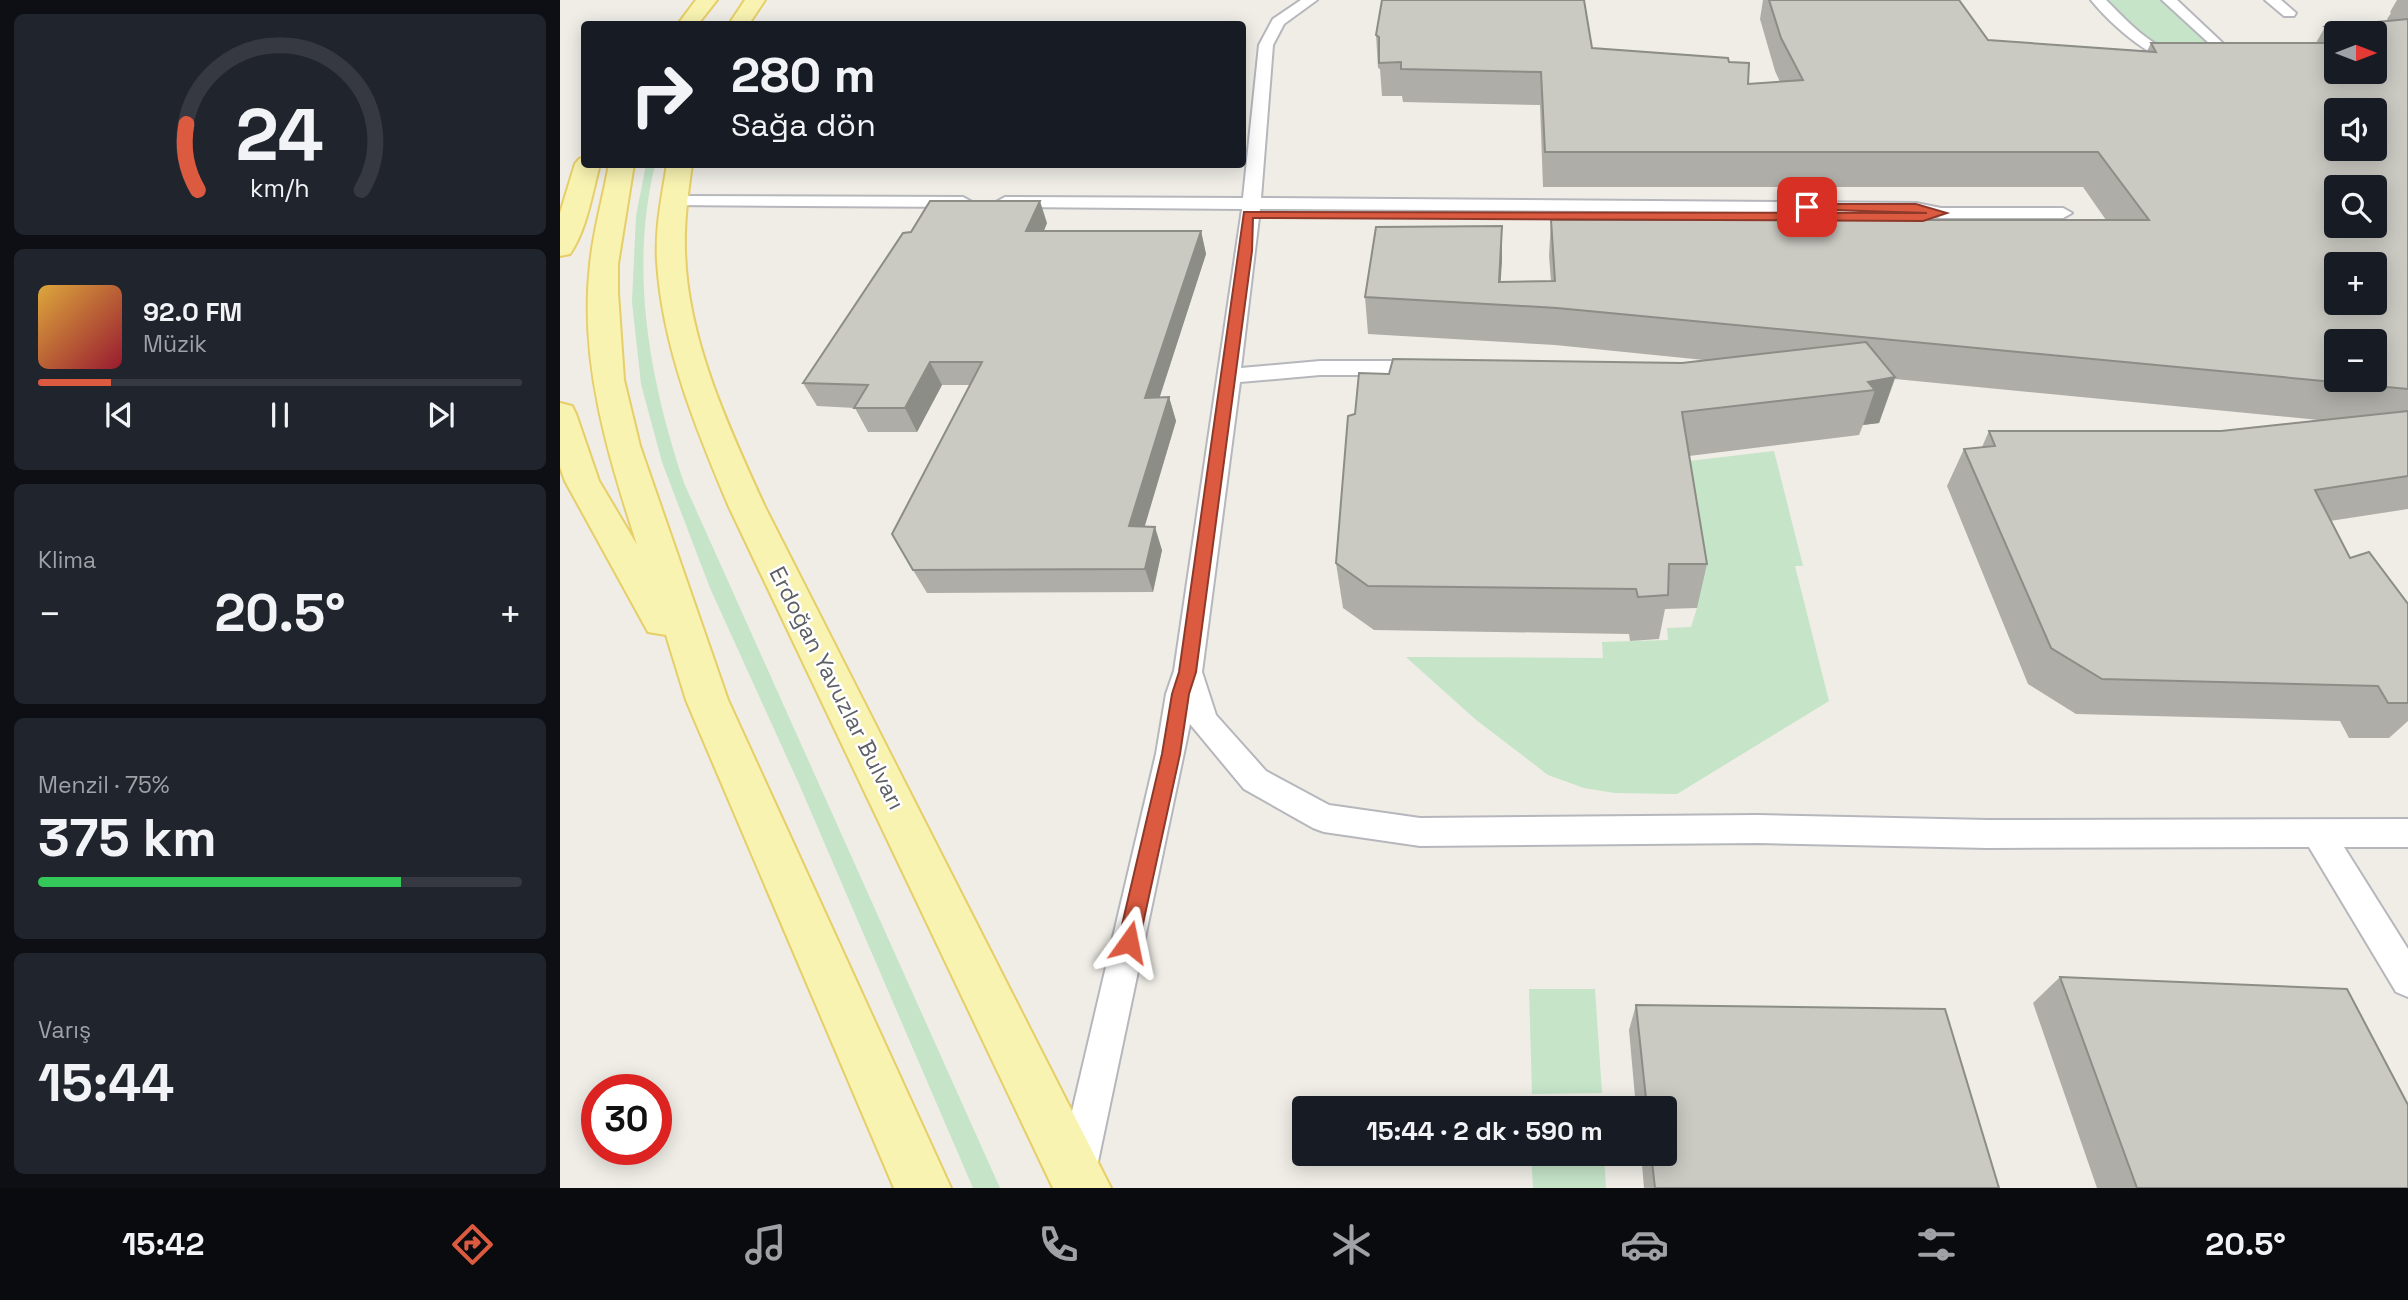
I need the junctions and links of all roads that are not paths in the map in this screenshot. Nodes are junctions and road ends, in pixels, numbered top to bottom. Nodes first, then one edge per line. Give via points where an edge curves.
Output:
1 (707, 0) edge
2 (755, 0) edge
3 (1310, 0) edge
4 (2098, 0) edge
5 (2169, 0) edge
6 (2272, 0) edge
7 (2289, 13) dead end
8 (691, 21) edge
9 (741, 21) edge
10 (587, 168) edge
11 (621, 168) edge
12 (676, 193) edge
13 (1249, 209) junction
14 (2063, 213) dead end
15 (560, 248) edge
16 (1444, 368) edge
17 (1229, 376) junction
18 (560, 414) edge
19 (1188, 672) junction
20 (707, 700) junction
21 (2317, 832) junction
22 (2408, 833) edge
23 (2408, 981) edge
24 (1080, 1181) edge
25 (923, 1188) edge

1 - 8 main road
2 - 9 main road
3 - 13 street via 1278,22 1266,45
4 - 5 street via 2158,53 2201,59 2220,53 2216,41
6 - 7 street
10 - 15 main road
11 - 20 main road via 604,264 608,380 630,471
12 - 13 street
12 - 13 street via 991,214
12 - 24 main road, Erdoğan Yavuzlar Bulvarı via 671,262 708,416 731,472
13 - 14 street via 1923,218 1941,213
13 - 17 street
16 - 17 street via 1320,368
17 - 19 street
18 - 20 main road via 582,481
19 - 21 street via 1203,722 1255,780 1324,818 1420,832
19 - 24 street
20 - 25 main road
21 - 22 street
21 - 23 street

